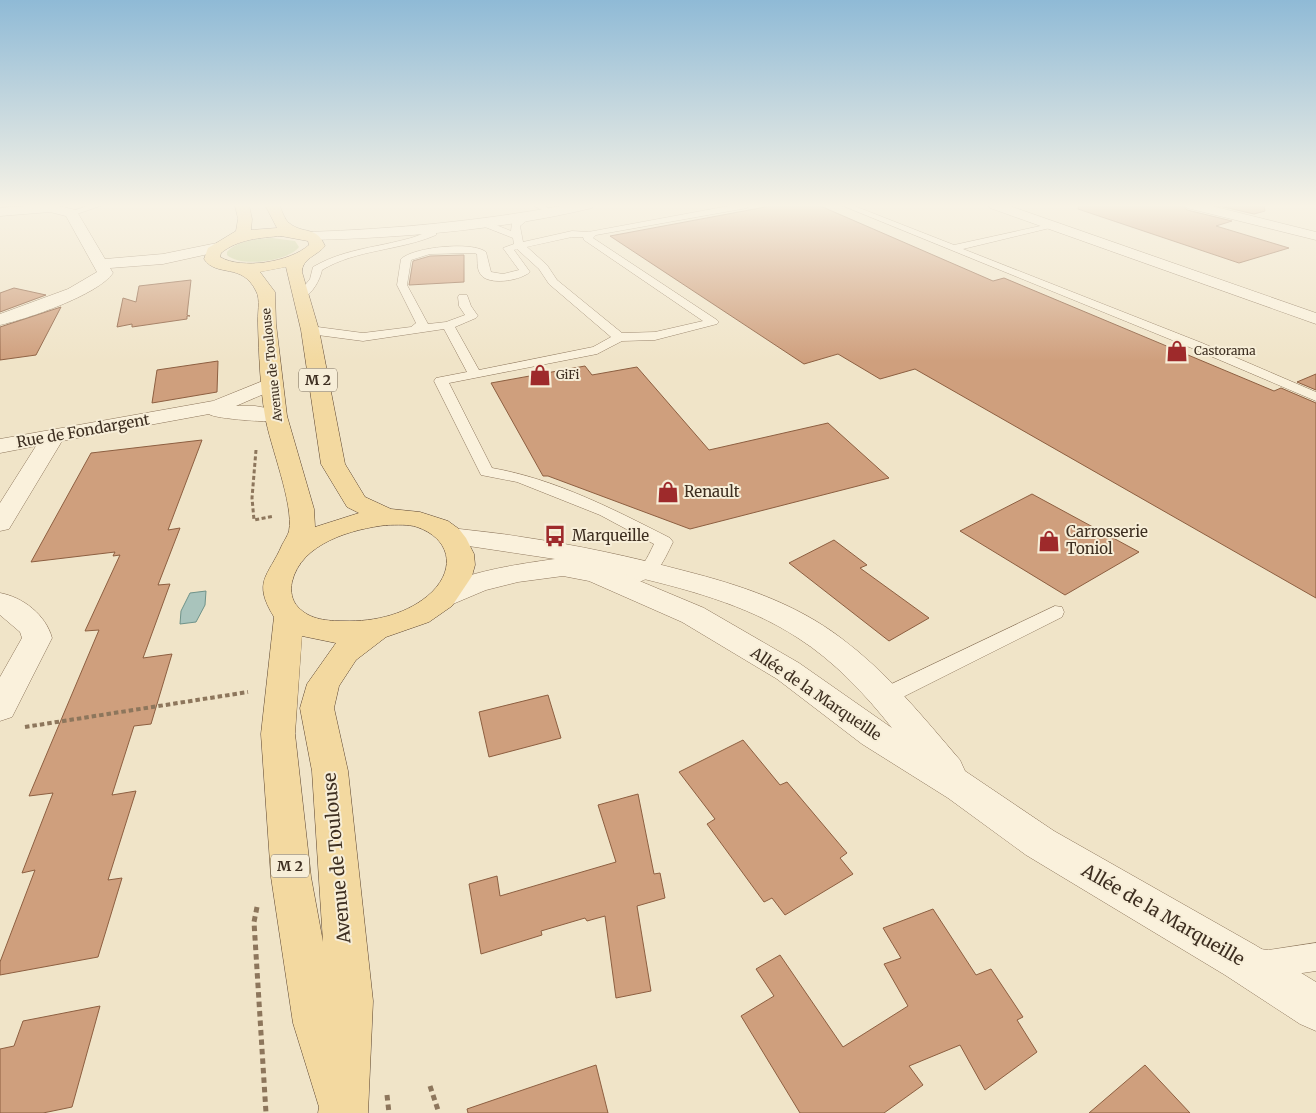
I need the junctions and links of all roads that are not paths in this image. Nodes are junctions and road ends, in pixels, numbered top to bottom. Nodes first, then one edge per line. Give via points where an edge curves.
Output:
1 (94, 257) edge
2 (202, 257) edge
3 (218, 257) edge
4 (303, 257) joint
5 (340, 257) edge
6 (409, 257) edge
7 (483, 257) edge
8 (515, 257) edge
9 (534, 257) edge
10 (615, 257) edge
11 (976, 257) edge
12 (1141, 257) edge
13 (244, 267) junction
14 (101, 271) junction
15 (302, 295) junction
16 (463, 297) dead end
17 (1316, 319) edge
18 (0, 320) edge
19 (448, 325) junction
20 (310, 330) junction
21 (414, 330) junction
22 (619, 338) junction
23 (474, 374) junction
24 (273, 383) junction
25 (1316, 397) edge
26 (166, 416) junction
27 (276, 416) junction
28 (54, 436) junction
29 (0, 446) edge
30 (387, 517) junction
31 (0, 523) edge
32 (451, 536) junction
33 (291, 556) junction
34 (650, 570) junction
35 (614, 580) junction
36 (441, 599) junction
37 (0, 603) edge
38 (1054, 612) dead end
39 (288, 616) junction
40 (377, 629) junction
41 (886, 696) junction
42 (10, 718) edge
43 (961, 787) junction
44 (1316, 957) edge
45 (1240, 960) junction
46 (1316, 1008) edge
47 (343, 1113) edge

1 - 14 street
2 - 14 street
3 - 13 main road via 227,266
4 - 13 main road via 263,267
4 - 15 main road, M 2 via 294,265
5 - 15 lane via 317,269 316,278
6 - 21 lane via 406,259 402,285 422,324
7 - 8 lane via 485,274 504,277 525,272
9 - 22 lane via 553,282
10 - 22 lane via 713,322 655,336
11 - 25 lane
12 - 17 street
13 - 24 main road, Avenue de Toulouse via 266,292
14 - 18 street via 85,288
15 - 20 main road, M 2
16 - 19 lane via 472,316
19 - 21 lane
19 - 23 lane
20 - 21 lane via 363,337
20 - 30 main road, M 2 via 333,464 356,502
22 - 23 lane via 597,350
23 - 34 lane via 441,381 486,472 521,478 606,512 664,542
24 - 26 street, Rue de Fondargent via 218,406
24 - 27 main road, Avenue de Toulouse
26 - 27 street, Rue de Fondargent via 210,412 256,412
26 - 28 street, Rue de Fondargent
27 - 33 main road, Avenue de Toulouse via 301,509 302,531
28 - 29 street, Rue de Fondargent
28 - 31 street
30 - 32 main road via 424,521
30 - 33 main road via 360,520 334,528 310,540
32 - 34 street, Allée de la Marqueille via 522,545
32 - 36 main road via 459,546 460,572
33 - 39 main road via 276,587 278,602
34 - 35 lane via 636,579
34 - 41 street, Allée de la Marqueille via 722,591 795,623 847,659
35 - 36 street, Allée de la Marqueille via 563,567 478,583
35 - 43 street, Allée de la Marqueille via 693,614 780,667 874,734
36 - 40 main road via 413,617
37 - 42 street via 6,604 34,627 37,638
38 - 41 lane
39 - 40 main road via 326,631 351,633
39 - 47 main road, Avenue de Toulouse / M 2 via 278,734 291,877 316,1023
40 - 47 main road, Avenue de Toulouse / M 2 via 345,652 324,684 317,708 330,771 350,1001
41 - 43 street, Allée de la Marqueille
43 - 45 street, Allée de la Marqueille via 1040,842
44 - 45 lane via 1268,964
45 - 46 street, Allée de la Marqueille

